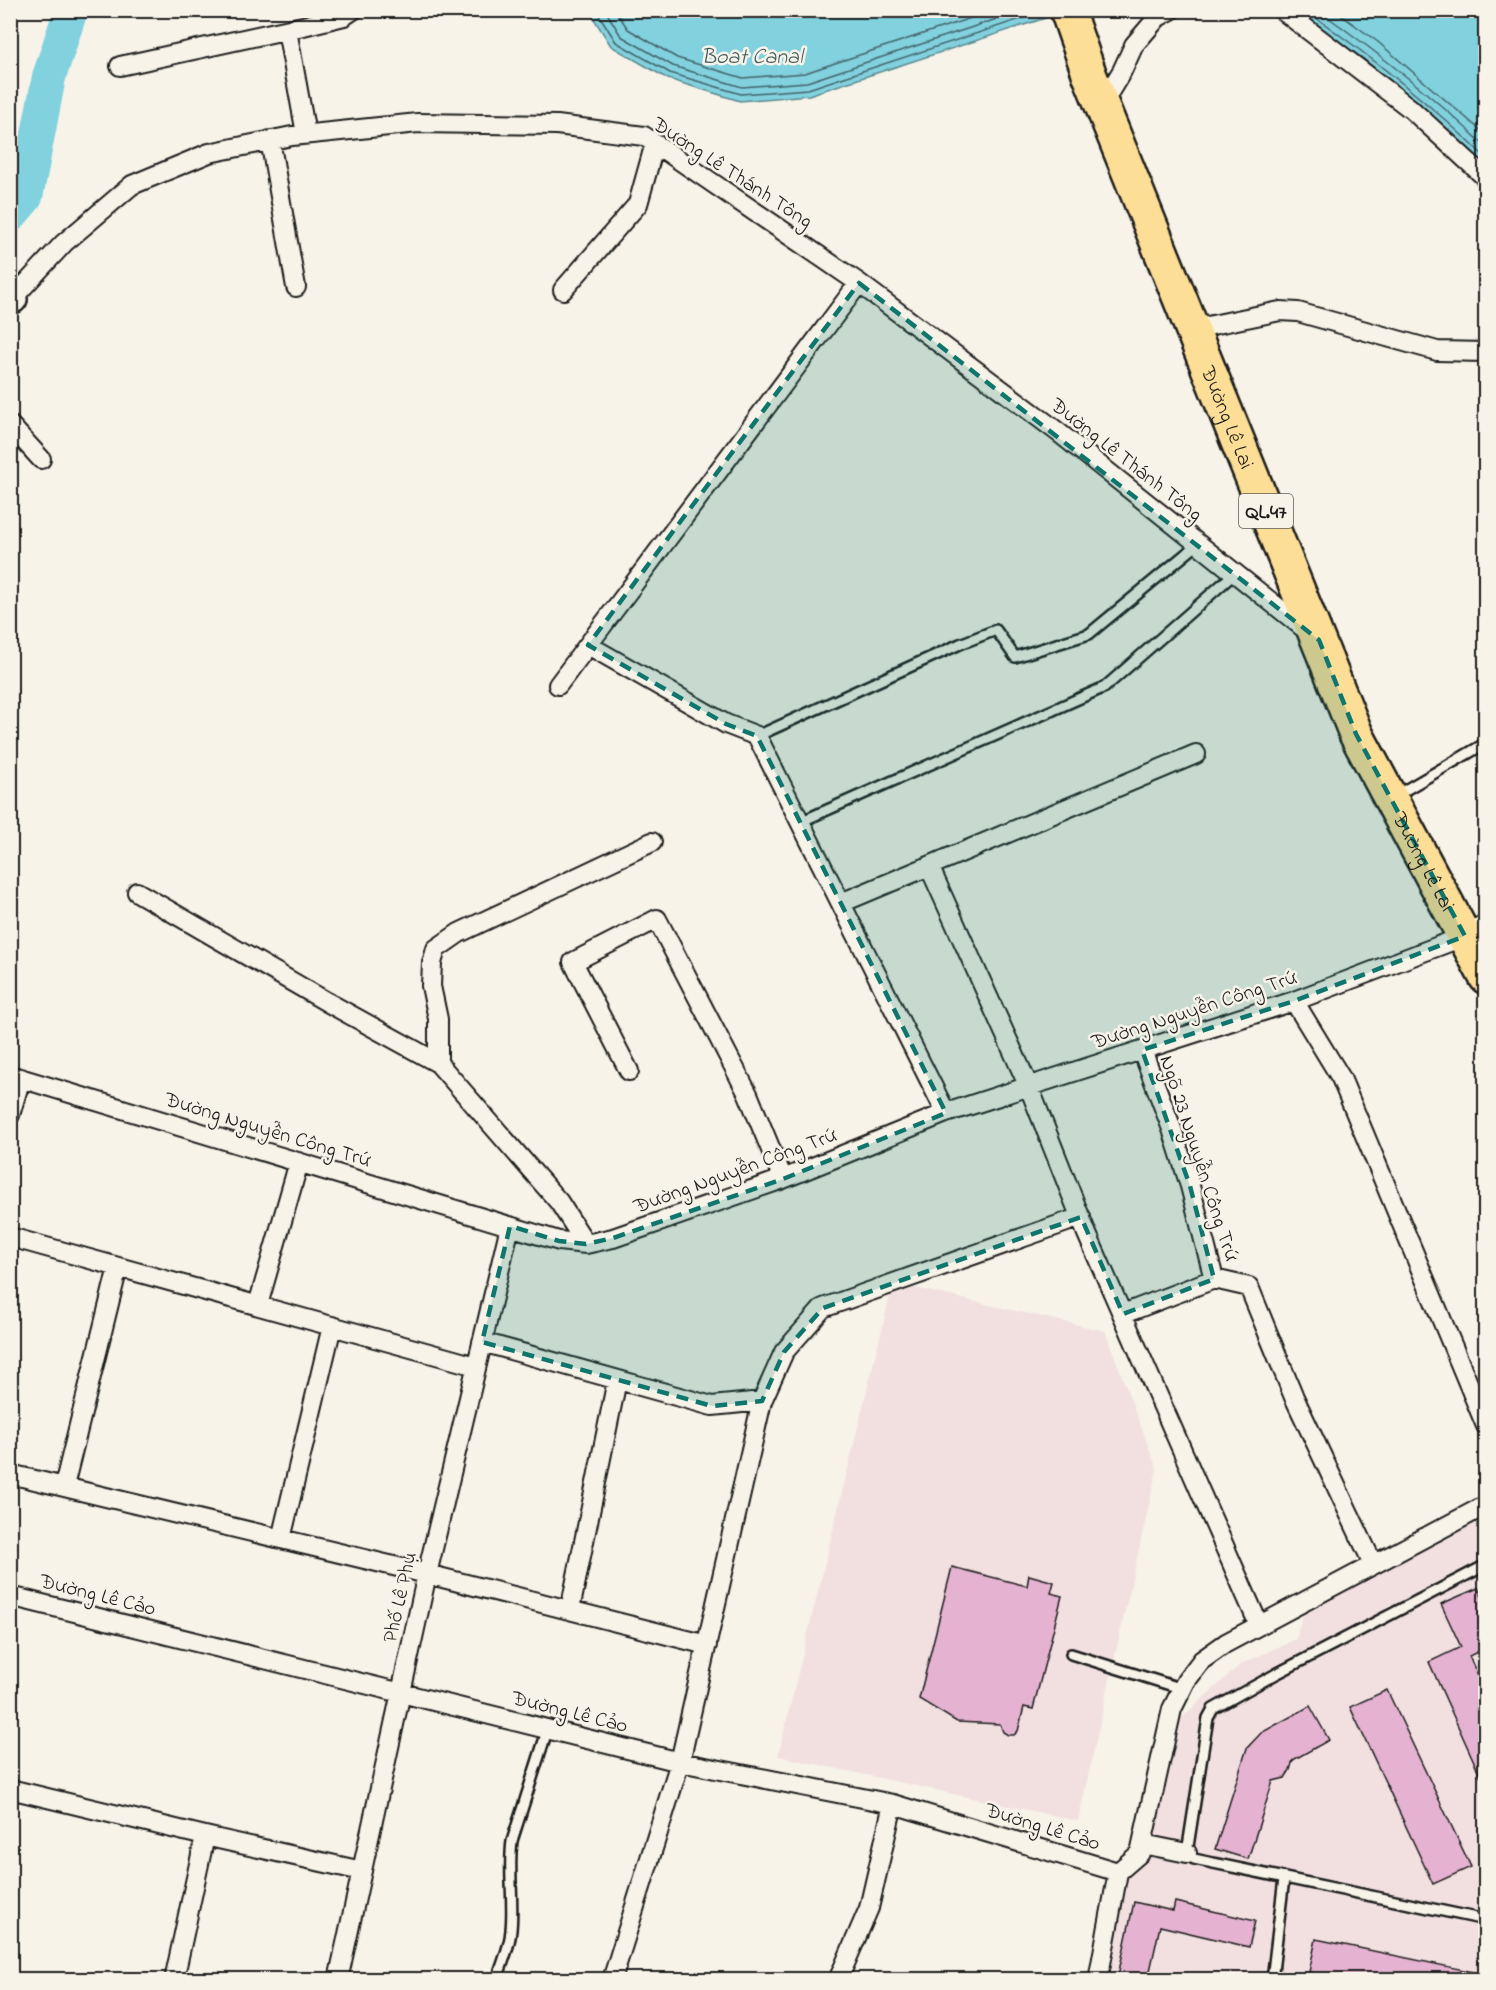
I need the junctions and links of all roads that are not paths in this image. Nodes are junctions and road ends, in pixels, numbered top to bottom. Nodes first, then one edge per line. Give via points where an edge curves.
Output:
1 (353, 10) edge
2 (1067, 10) edge
3 (1171, 10) edge
4 (1282, 10) edge
5 (287, 30) junction
6 (120, 66) dead end
7 (1096, 90) junction
8 (306, 134) junction
9 (270, 140) junction
10 (655, 143) junction
11 (1485, 178) edge
12 (859, 283) junction
13 (296, 287) dead end
14 (563, 290) dead end
15 (11, 299) edge
16 (1193, 330) junction
17 (1485, 352) edge
18 (10, 425) edge
19 (41, 459) dead end
20 (1198, 544) junction
21 (1235, 573) junction
22 (1319, 640) junction
23 (588, 645) junction
24 (558, 685) dead end
25 (757, 736) junction
26 (1485, 743) edge
27 (1196, 754) dead end
28 (1391, 798) junction
29 (800, 822) junction
30 (652, 842) dead end
31 (929, 866) junction
32 (137, 892) dead end
33 (841, 903) junction
34 (1475, 929) edge
35 (1485, 977) edge
36 (1294, 1001) junction
37 (1142, 1050) junction
38 (438, 1063) junction
39 (629, 1071) dead end
40 (16, 1076) edge
41 (1029, 1087) junction
42 (946, 1113) junction
43 (10, 1115) edge
44 (299, 1162) junction
45 (783, 1179) junction
46 (1081, 1217) junction
47 (510, 1227) junction
48 (10, 1237) edge
49 (586, 1244) junction
50 (118, 1267) junction
51 (1214, 1279) junction
52 (258, 1305) junction
53 (1123, 1314) junction
54 (332, 1326) junction
55 (482, 1342) junction
56 (476, 1366) junction
57 (617, 1380) junction
58 (762, 1401) junction
59 (1485, 1426) edge
60 (10, 1474) edge
61 (64, 1486) junction
62 (1485, 1505) edge
63 (281, 1539) junction
64 (1373, 1564) junction
65 (1485, 1564) edge
66 (427, 1574) junction
67 (10, 1596) edge
68 (570, 1610) junction
69 (1259, 1625) junction
70 (706, 1645) junction
71 (1071, 1654) dead end
72 (1183, 1689) junction
73 (401, 1691) junction
74 (548, 1728) junction
75 (680, 1762) junction
76 (10, 1789) edge
77 (893, 1804) junction
78 (205, 1836) junction
79 (1143, 1844) junction
80 (1187, 1853) junction
81 (362, 1871) junction
82 (1118, 1872) junction
83 (1284, 1878) junction
84 (1485, 1920) edge
85 (1485, 1972) edge
86 (174, 1980) edge
87 (338, 1980) edge
88 (497, 1980) edge
89 (612, 1980) edge
90 (838, 1980) edge
91 (1098, 1980) edge
92 (1272, 1980) edge
93 (1484, 1980) edge

1 - 5 street via 344,16
2 - 7 highway, Đường Lê Lai / QL.47
3 - 7 street via 1158,17 1134,45 1122,71
4 - 11 street via 1411,108
5 - 6 street
5 - 8 street
7 - 16 highway, Đường Lê Lai / QL.47
8 - 9 street, Đường Lê Thánh Tông
8 - 10 street, Đường Lê Thánh Tông via 418,123 557,125 644,136
9 - 13 street
9 - 15 street, Đường Lê Thánh Tông via 209,153 132,185 64,243
10 - 12 street, Đường Lê Thánh Tông
10 - 14 street via 638,204
12 - 20 street, Đường Lê Thánh Tông via 1058,432
12 - 23 street
16 - 17 street via 1280,311 1298,312 1437,351
16 - 22 highway, Đường Lê Lai / QL.47
18 - 19 street
20 - 21 street, Đường Lê Thánh Tông
20 - 25 lane via 1089,634 1015,657 996,630
21 - 22 street, Đường Lê Thánh Tông
21 - 29 lane via 1105,687
22 - 28 highway, Đường Lê Lai / QL.47 via 1356,734
23 - 24 street
23 - 25 street via 726,724
25 - 29 street
26 - 28 lane
27 - 31 street
28 - 34 highway, Đường Lê Lai / QL.47
29 - 33 street
30 - 38 street via 442,942 432,963 431,986 438,1019
31 - 33 street
31 - 41 street
32 - 38 street
33 - 42 street
34 - 35 highway, Đường Lê Lai / QL.47
34 - 36 street, Đường Nguyễn Công Trứ
36 - 37 street, Đường Nguyễn Công Trứ
36 - 59 street via 1341,1078
37 - 41 street, Đường Nguyễn Công Trứ
37 - 51 street, Ngõ 23 Nguyễn Công Trứ via 1190,1186
38 - 49 street via 559,1202
39 - 45 street via 573,962 657,919 748,1094
40 - 43 street
40 - 44 street, Đường Nguyễn Công Trứ
41 - 42 street, Đường Nguyễn Công Trứ
41 - 46 street
42 - 45 street, Đường Nguyễn Công Trứ
44 - 47 street, Đường Nguyễn Công Trứ
44 - 52 street
45 - 49 street, Đường Nguyễn Công Trứ
46 - 53 street
46 - 58 street via 823,1308 784,1352
47 - 49 street, Đường Nguyễn Công Trứ
47 - 55 street, Phố Lê Phụ
48 - 50 street
50 - 52 street
50 - 61 street
51 - 53 street
51 - 64 street via 1249,1287 1294,1397
52 - 54 street
53 - 69 street
54 - 56 street
54 - 63 street
55 - 56 street, Phố Lê Phụ
55 - 57 street
56 - 66 street, Phố Lê Phụ
57 - 58 street via 712,1406
57 - 68 street
58 - 70 street
60 - 61 street
61 - 63 street
62 - 64 street
63 - 66 street
64 - 69 street
65 - 80 lane via 1213,1709 1208,1718
66 - 68 street
66 - 73 street, Phố Lê Phụ
67 - 73 street, Đường Lê Cảo
68 - 70 street
69 - 72 street via 1202,1660
70 - 75 street
71 - 72 lane
72 - 79 street via 1173,1709
73 - 74 street, Đường Lê Cảo
73 - 81 street, Phố Lê Phụ
74 - 75 street, Đường Lê Cảo
74 - 88 lane via 512,1841 511,1929
75 - 77 street, Đường Lê Cảo
75 - 89 street
76 - 78 street
77 - 82 street, Đường Lê Cảo
77 - 90 street via 869,1908
78 - 81 street
78 - 86 street
79 - 80 street
79 - 82 street via 1140,1853
80 - 83 lane via 1194,1859
81 - 87 street, Phố Lê Phụ
82 - 91 street
83 - 84 lane
83 - 92 lane
85 - 93 lane

